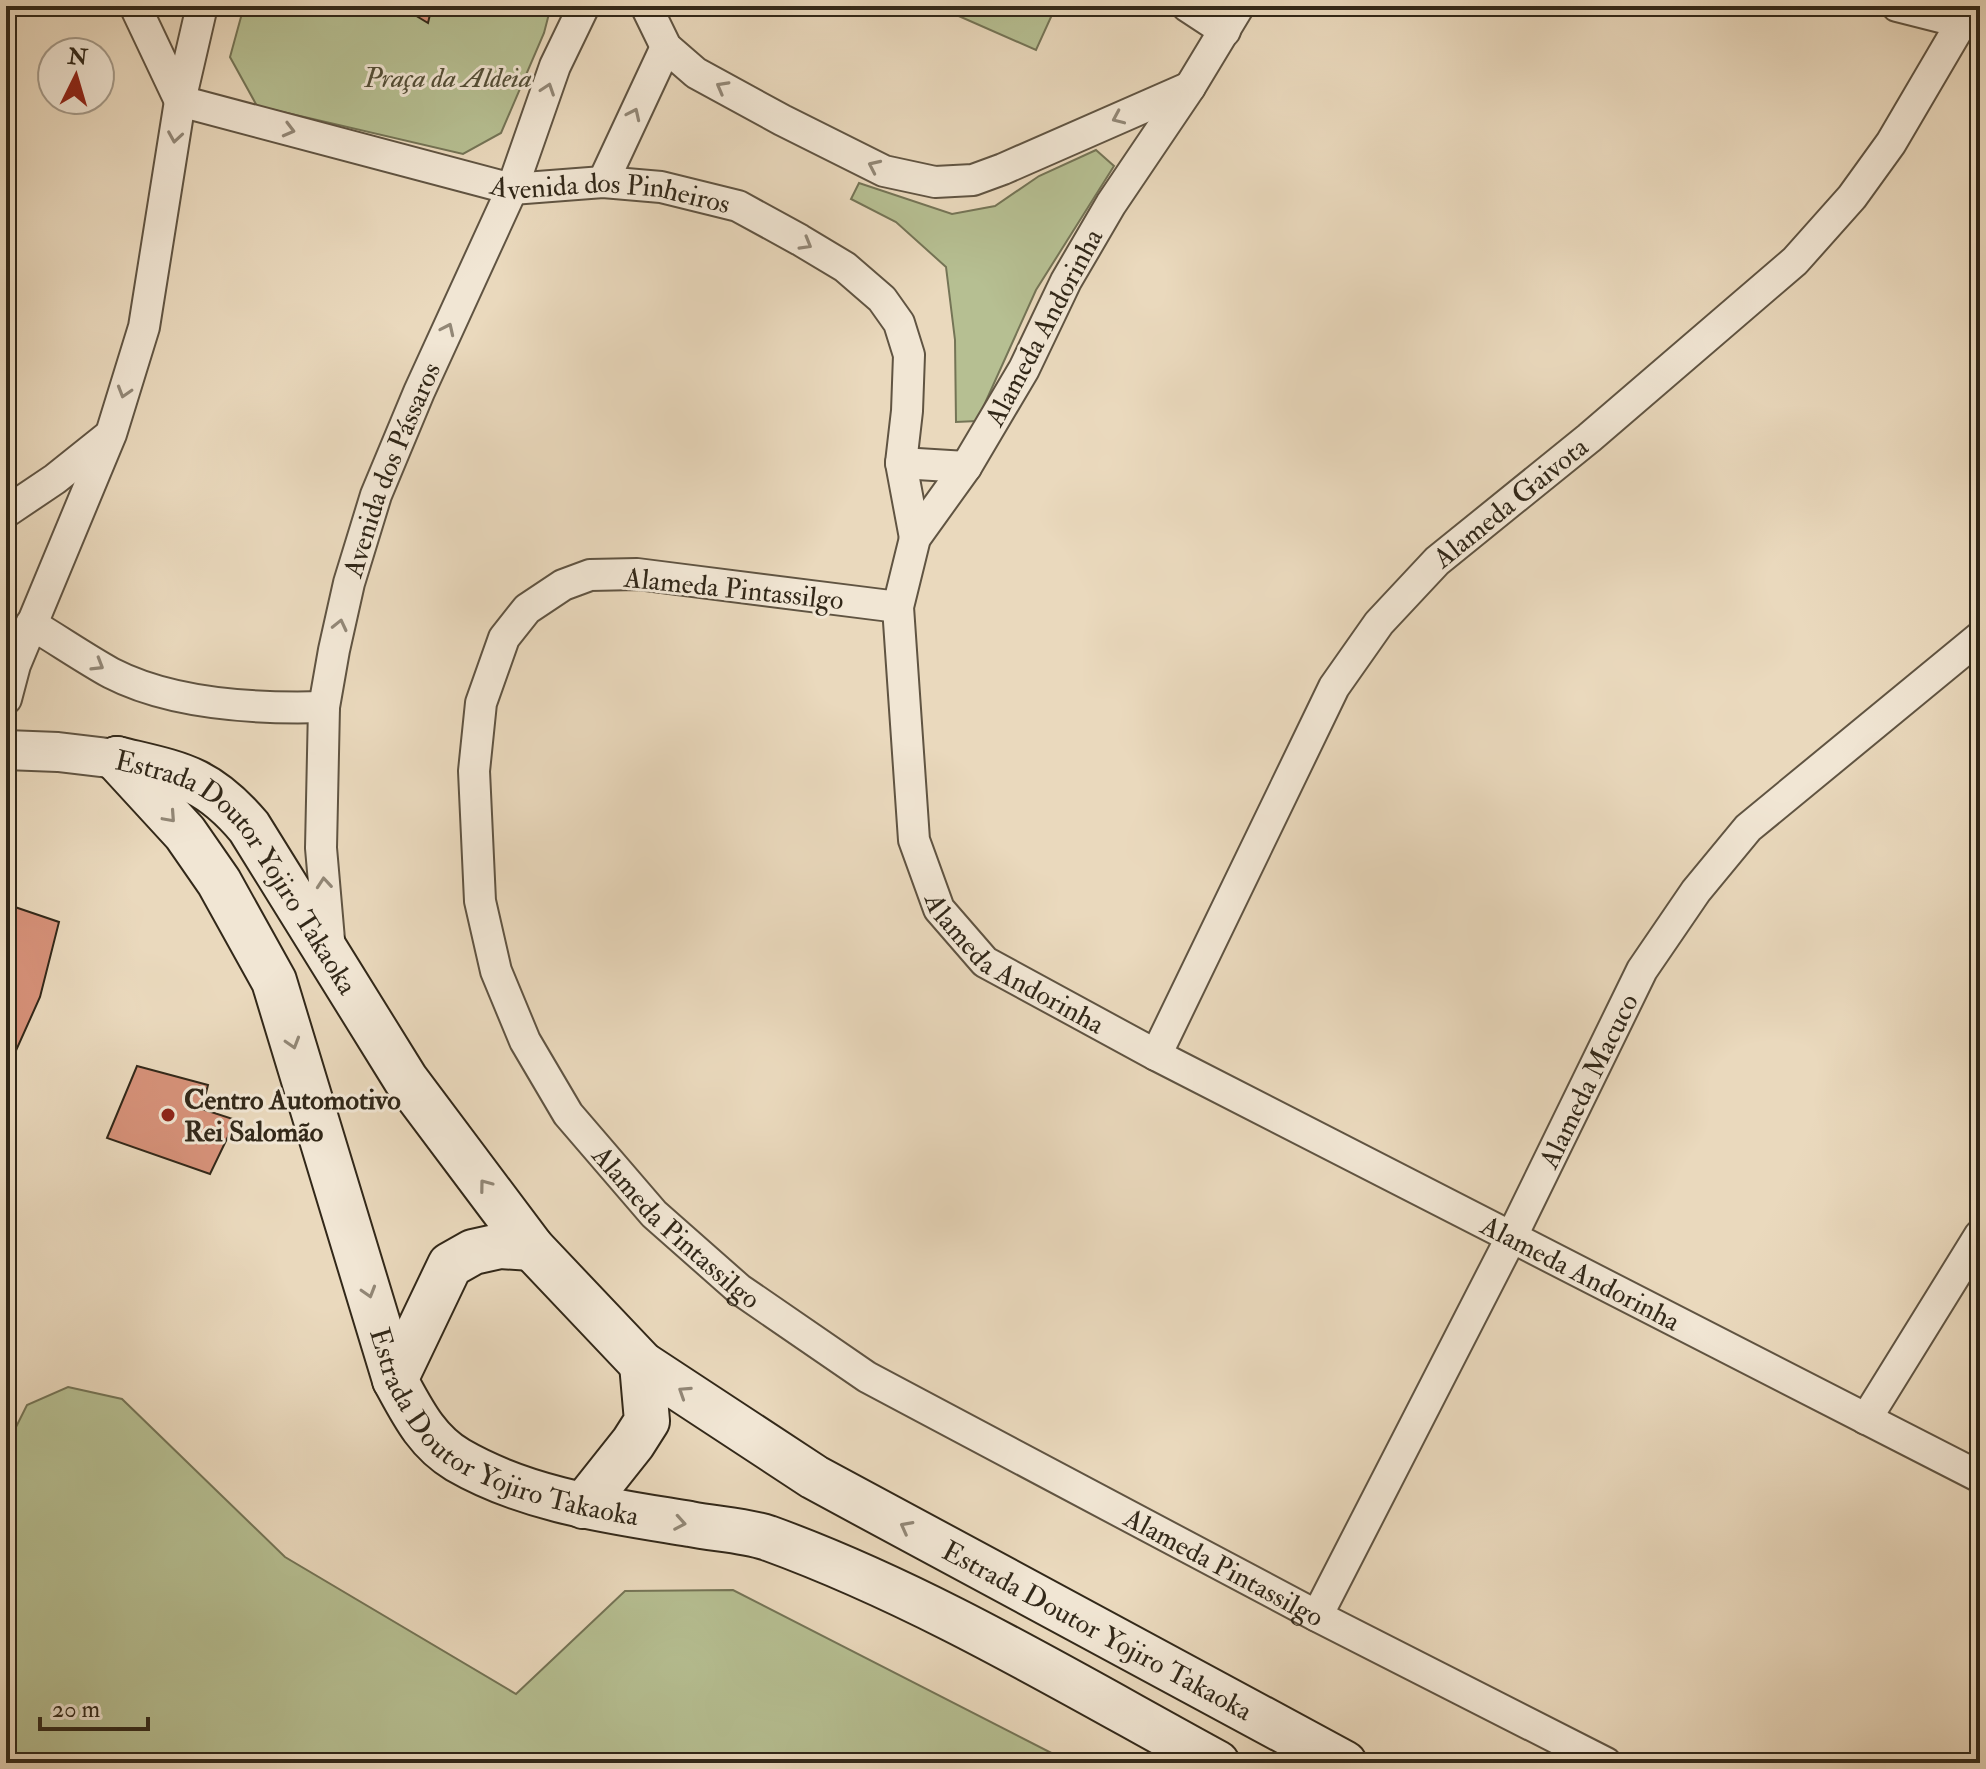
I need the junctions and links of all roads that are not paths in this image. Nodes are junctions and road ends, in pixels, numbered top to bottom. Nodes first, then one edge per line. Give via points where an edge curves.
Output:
1 (135, 6) edge
2 (202, 6) edge
3 (584, 6) edge
4 (646, 6) edge
5 (1187, 6) edge
6 (1897, 6) edge
7 (1232, 19) edge
8 (1971, 24) edge
9 (666, 47) junction
10 (1190, 87) junction
11 (180, 101) junction
12 (603, 182) junction
13 (512, 189) junction
14 (111, 434) junction
15 (901, 463) junction
16 (966, 467) junction
17 (6, 512) edge
18 (915, 538) junction
19 (898, 607) junction
20 (31, 624) junction
21 (1980, 637) edge
22 (6, 699) edge
23 (324, 707) junction
24 (6, 750) edge
25 (117, 759) junction
26 (331, 961) junction
27 (1156, 1055) junction
28 (1980, 1235) edge
29 (1512, 1236) junction
30 (532, 1248) junction
31 (642, 1364) junction
32 (395, 1380) junction
33 (1866, 1419) junction
34 (1980, 1477) edge
35 (583, 1506) junction
36 (1317, 1616) junction
37 (1217, 1763) edge
38 (1344, 1763) edge
39 (1606, 1763) edge

1 - 11 street
2 - 11 street
13 -> 3 street, Avenida dos Pássaros via 555,66
4 - 9 street
5 - 7 street
6 - 8 street
7 - 10 street, Alameda Andorinha
8 - 27 street, Alameda Gaivota via 1852,197 1795,261 1437,561 1379,623 1334,687
10 -> 9 street via 1003,169 973,180 935,182 884,171 782,120 696,73
12 -> 9 street
10 - 16 street, Alameda Andorinha via 1111,204
11 -> 13 street, Avenida dos Pinheiros
11 -> 14 street via 144,327
12 - 13 street, Avenida dos Pinheiros
12 -> 15 street, Avenida dos Pinheiros via 661,187 738,206 845,267 882,299 899,323 909,355
23 -> 13 street, Avenida dos Pássaros via 349,583 376,495
14 - 17 street
14 - 20 street
15 - 16 street
15 - 18 street, Avenida dos Pinheiros
16 - 18 street, Alameda Andorinha
18 - 19 street, Alameda Andorinha
19 - 27 street, Alameda Andorinha via 914,840 939,909 985,962
19 - 36 street, Alameda Pintassilgo via 637,574 590,575 563,585 527,609 504,638 481,703 474,771 480,901 496,971 525,1041 568,1114 654,1214 739,1289 867,1377
20 - 22 street
20 -> 23 street via 113,674 160,691 266,709
21 - 29 street, Alameda Macuco via 1748,828 1696,891 1642,970
26 -> 23 street, Avenida dos Pássaros via 321,848
24 - 25 street
25 - 26 main road, Estrada Doutor Yojiro Takaoka via 184,775 232,807
25 -> 32 main road, Estrada Doutor Yojiro Takaoka via 185,833 274,981
30 -> 26 main road, Estrada Doutor Yojiro Takaoka via 406,1080
27 - 29 street, Alameda Andorinha
28 - 33 street
29 - 33 street, Alameda Andorinha
29 - 36 street, Alameda Macuco
30 - 31 main road, Estrada Doutor Yojiro Takaoka
30 - 32 main road via 500,1246 450,1265
31 - 35 main road via 647,1421
38 -> 31 main road, Estrada Doutor Yojiro Takaoka via 814,1477
32 - 35 main road, Estrada Doutor Yojiro Takaoka via 421,1429 455,1459 509,1485
33 - 34 street, Alameda Andorinha
35 -> 37 main road, Estrada Doutor Yojiro Takaoka via 764,1537 832,1564 956,1621
36 - 39 street, Alameda Pintassilgo

